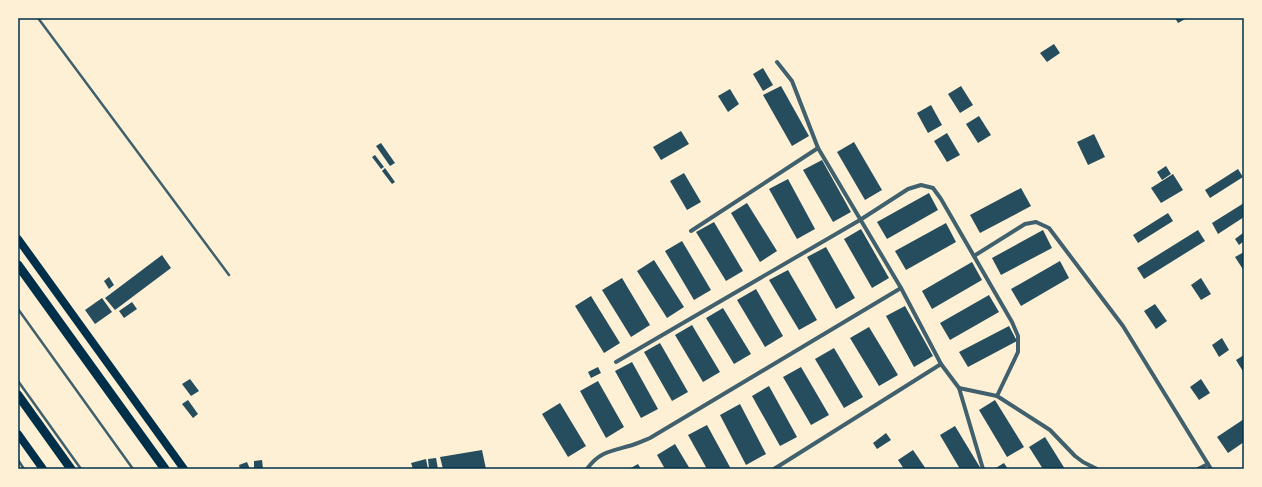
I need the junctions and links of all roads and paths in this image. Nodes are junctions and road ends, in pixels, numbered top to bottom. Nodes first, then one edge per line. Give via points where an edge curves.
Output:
1 (38, 18) edge
2 (777, 62) dead end
3 (818, 148) junction
4 (860, 220) junction
5 (690, 231) dead end
6 (18, 239) edge
7 (974, 256) junction
8 (18, 264) edge
9 (229, 274) dead end
10 (902, 288) junction
11 (18, 309) edge
12 (616, 362) dead end
13 (941, 364) junction
14 (18, 381) edge
15 (959, 388) junction
16 (18, 395) edge
17 (997, 396) junction
18 (18, 434) edge
19 (18, 460) edge
20 (1208, 464) junction
21 (24, 469) edge
22 (43, 469) edge
23 (71, 469) edge
24 (81, 469) edge
25 (133, 469) edge
26 (165, 469) edge
27 (184, 469) edge
28 (587, 469) edge
29 (774, 469) edge
30 (983, 469) edge
31 (1097, 469) edge
32 (1198, 469) edge
33 (1211, 469) edge

1 - 9 lane
2 - 3 street via 792,81
3 - 4 street
3 - 5 street
4 - 7 street via 908,189 921,185 933,188
4 - 10 street
4 - 12 street
6 - 27 main road
7 - 17 street via 1018,336 1018,352
7 - 20 street via 1025,224 1036,222 1049,228 1123,326
8 - 26 highway
10 - 13 street
10 - 28 street via 650,438 607,451 592,461
11 - 25 lane
13 - 15 street
13 - 29 street
14 - 24 lane
15 - 17 street
15 - 30 street
16 - 23 highway
17 - 31 street via 1050,430 1075,456
18 - 22 main road
19 - 21 lane
20 - 32 street
20 - 33 street

